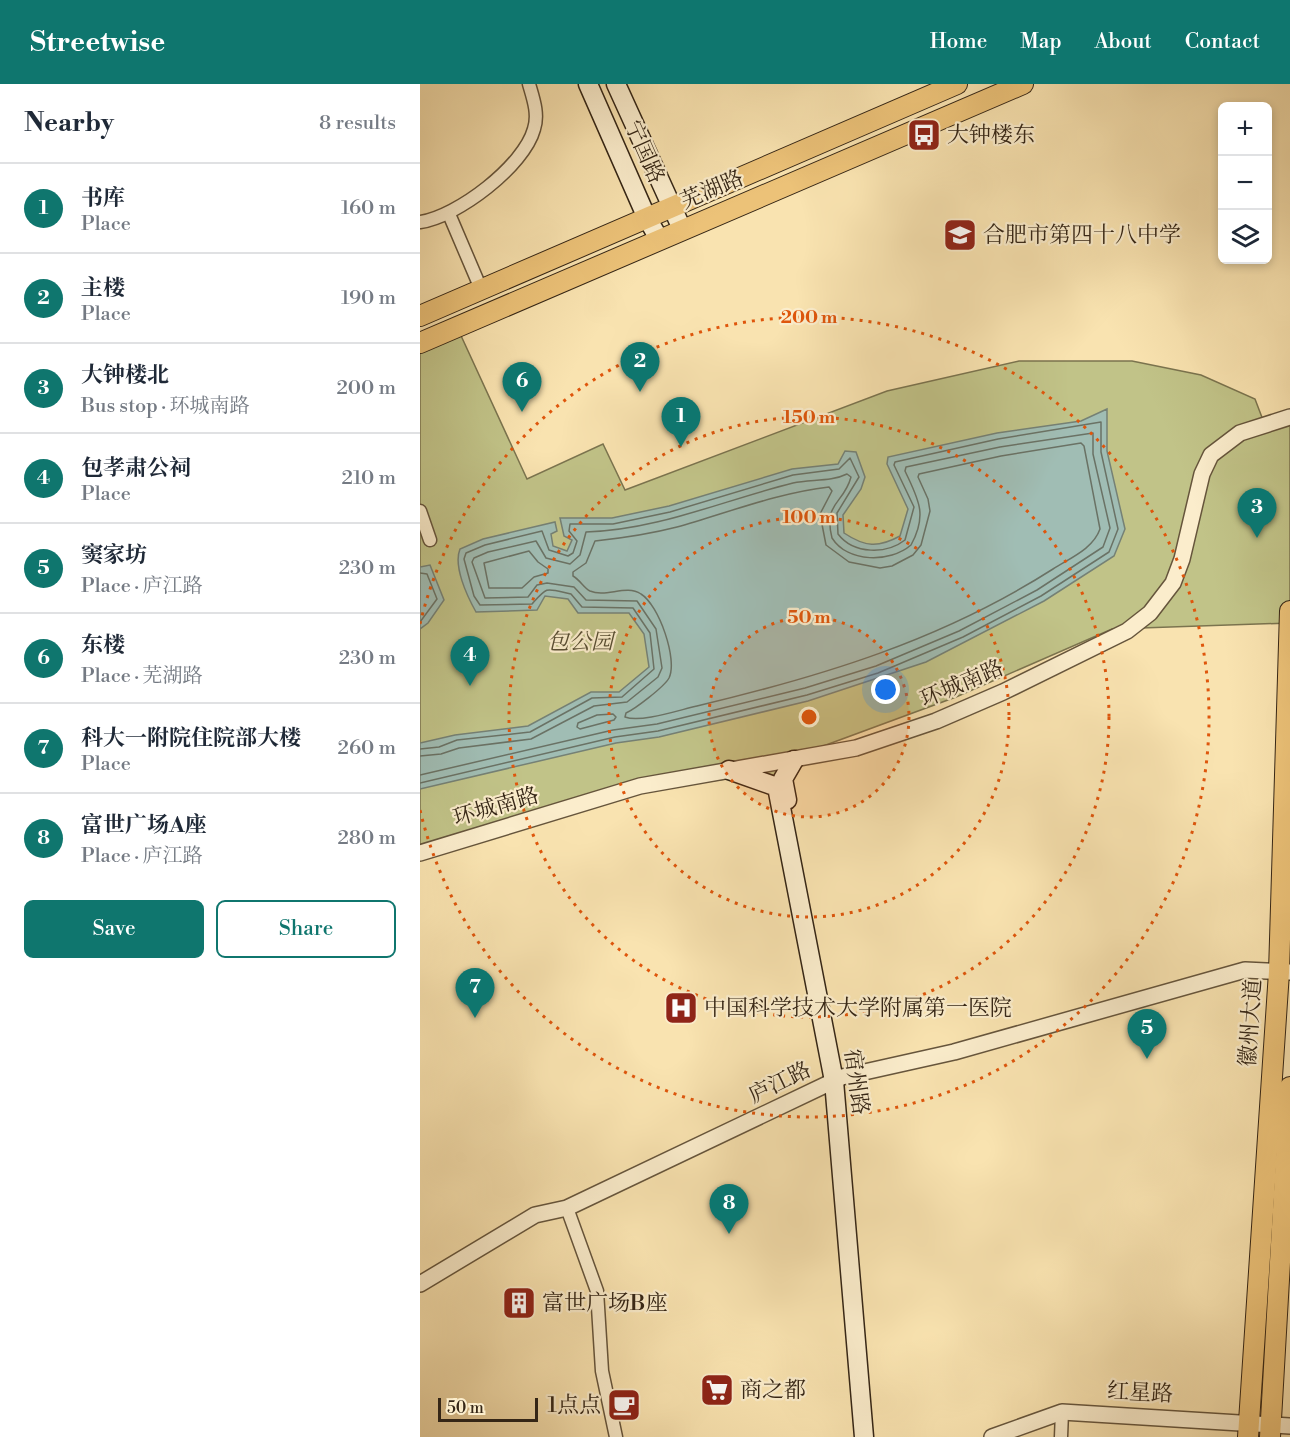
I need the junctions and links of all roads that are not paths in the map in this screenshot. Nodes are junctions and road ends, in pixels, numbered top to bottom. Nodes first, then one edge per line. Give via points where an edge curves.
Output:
1 (529, 84) edge
2 (588, 84) edge
3 (616, 84) edge
4 (957, 84) edge
5 (1023, 84) edge
6 (672, 206) junction
7 (449, 214) junction
8 (646, 216) junction
9 (420, 222) edge
10 (682, 229) junction
11 (659, 239) junction
12 (481, 289) junction
13 (420, 316) edge
14 (420, 343) edge
15 (1290, 417) edge
16 (420, 511) edge
17 (430, 540) dead end
18 (1290, 611) edge
19 (794, 760) junction
20 (729, 770) junction
21 (420, 853) edge
22 (1284, 972) edge
23 (838, 1079) junction
24 (1290, 1087) edge
25 (567, 1208) junction
26 (420, 1284) edge
27 (1062, 1412) junction
28 (1290, 1426) edge
29 (1248, 1430) edge
30 (1270, 1431) edge
31 (616, 1437) edge
32 (864, 1437) edge
33 (874, 1437) edge
34 (992, 1437) edge
35 (1061, 1437) edge

1 - 7 street via 535,106 534,129 521,151 482,192
2 - 8 main road, 宁国路
3 - 6 main road, 宁国路
4 - 6 main road, 芜湖路
5 - 10 main road, 芜湖路
6 - 8 main road, 芜湖路
6 - 10 main road, 宁国路
7 - 9 street
7 - 12 street
8 - 11 main road, 宁国路
8 - 12 main road, 芜湖路
10 - 11 main road, 芜湖路
11 - 14 main road, 芜湖路
12 - 13 main road, 芜湖路
15 - 19 street, 环城南路 via 1240,432 1211,455 1202,474 1173,583 1150,613 1127,631 936,721 856,748
16 - 17 street
18 - 22 main road, 徽州大道
19 - 20 street, 环城南路
19 - 23 main road, 宿州路 via 783,779
20 - 21 street, 环城南路 via 640,786
20 - 23 main road, 宿州路 via 777,787
22 - 23 street, 庐江路 via 1245,970 954,1052
22 - 29 main road, 徽州大道
23 - 25 street, 庐江路
23 - 32 main road, 宿州路
23 - 33 main road, 宿州路
24 - 30 main road
25 - 26 street, 庐江路 via 535,1215
25 - 31 street via 597,1291 602,1371
27 - 29 street, 红星路
27 - 34 street, 红星路
27 - 35 street
28 - 30 street, 红星路
29 - 30 street, 红星路

